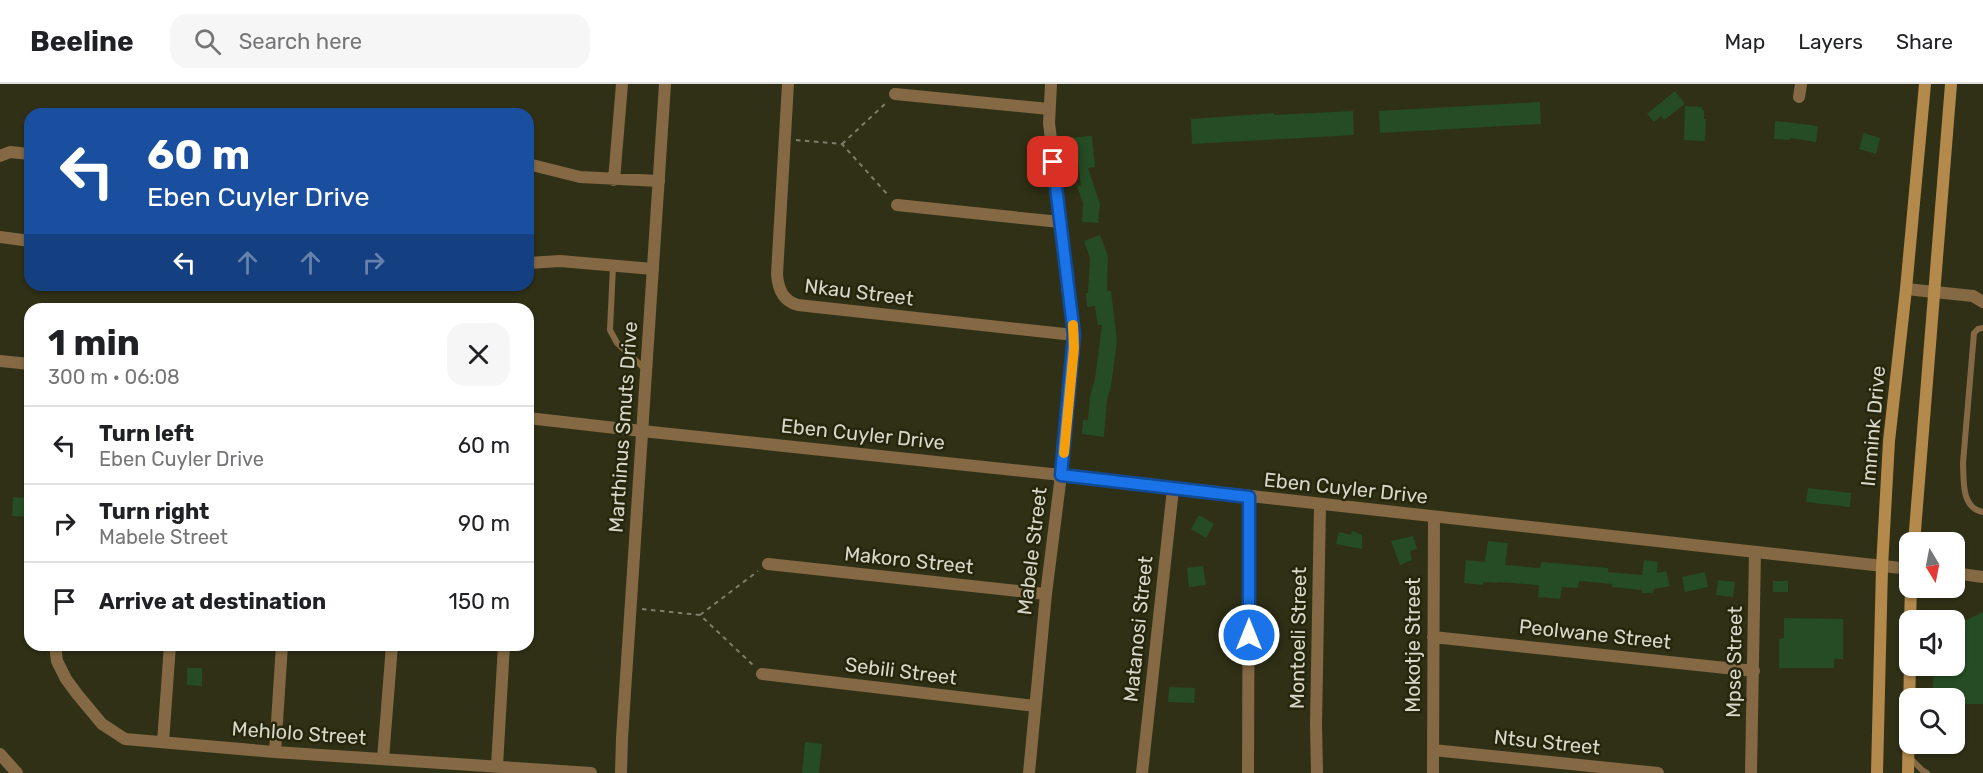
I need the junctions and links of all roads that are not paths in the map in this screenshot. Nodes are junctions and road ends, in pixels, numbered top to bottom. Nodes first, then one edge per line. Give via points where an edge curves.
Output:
1 (622, 84) edge
2 (665, 84) edge
3 (788, 84) edge
4 (1051, 84) edge
5 (1801, 84) edge
6 (1925, 84) edge
7 (1951, 84) edge
8 (896, 94) road end
9 (1799, 97) dead end
10 (1049, 110) junction
11 (24, 153) edge
12 (0, 156) edge
13 (534, 166) edge
14 (614, 180) junction
15 (659, 181) junction
16 (897, 205) road end
17 (1060, 222) junction
18 (0, 237) edge
19 (24, 240) edge
20 (534, 263) edge
21 (613, 266) junction
22 (653, 269) junction
23 (1906, 289) junction
24 (1934, 291) junction
25 (1980, 297) edge
26 (1983, 328) edge
27 (1074, 335) junction
28 (0, 361) edge
29 (24, 363) edge
30 (646, 370) junction
31 (534, 419) edge
32 (642, 431) junction
33 (1061, 475) junction
34 (1173, 489) junction
35 (1249, 497) junction
36 (1320, 505) junction
37 (1983, 512) edge
38 (1434, 517) junction
39 (1915, 532) edge
40 (1755, 552) junction
41 (768, 564) road end
42 (1882, 567) junction
43 (1899, 568) edge
44 (1965, 575) edge
45 (1983, 577) edge
46 (1046, 594) junction
47 (1432, 637) junction
48 (56, 651) edge
49 (170, 651) edge
50 (282, 651) edge
51 (392, 651) edge
52 (504, 651) edge
53 (1754, 671) junction
54 (762, 674) road end
55 (1910, 676) edge
56 (1035, 706) junction
57 (163, 742) junction
58 (1432, 750) junction
59 (275, 752) junction
60 (0, 754) edge
61 (1908, 756) junction
62 (383, 759) junction
63 (497, 766) junction
64 (17, 773) edge
65 (591, 773) edge
66 (621, 773) edge
67 (1029, 773) edge
68 (1142, 773) edge
69 (1248, 773) edge
70 (1317, 773) edge
71 (1433, 773) edge
72 (1658, 773) edge
73 (1751, 773) edge
74 (1877, 773) edge
75 (1908, 773) edge
76 (1927, 773) edge

1 - 14 street
2 - 15 street, Marthinus Smuts Drive
3 - 27 street, Nkau Street via 777,274 778,287 789,302
4 - 10 street, Mabele Street
5 - 9 street
6 - 23 main road, Immink Drive
7 - 24 main road
8 - 10 street
10 - 17 street, Mabele Street
11 - 12 street
13 - 14 street via 572,176
14 - 15 street
15 - 22 street, Marthinus Smuts Drive
16 - 17 street
17 - 27 street, Mabele Street
18 - 19 street
20 - 21 street
21 - 22 street
21 - 30 lane via 610,330 617,343
22 - 30 street, Marthinus Smuts Drive
23 - 24 street
23 - 42 main road, Immink Drive via 1889,441
24 - 25 street
24 - 39 main road
26 - 37 lane via 1974,333 1964,478 1969,504
27 - 33 street, Mabele Street
28 - 29 street
30 - 32 street, Marthinus Smuts Drive
31 - 32 street, Eben Cuyler Drive
32 - 33 street, Eben Cuyler Drive
32 - 66 street, Marthinus Smuts Drive
33 - 34 street, Eben Cuyler Drive
33 - 46 street, Mabele Street
34 - 35 street, Eben Cuyler Drive
34 - 68 street, Matanosi Street
35 - 36 street, Eben Cuyler Drive
35 - 69 street
36 - 38 street, Eben Cuyler Drive
36 - 70 street, Montoeli Street
38 - 40 street, Eben Cuyler Drive
38 - 47 street, Mokotje Street
40 - 42 street, Eben Cuyler Drive
40 - 53 street, Mpse Street
41 - 46 street, Makoro Street
42 - 43 street, Eben Cuyler Drive
42 - 74 main road, Immink Drive
44 - 45 street
46 - 56 street, Mabele Street
47 - 53 street, Peolwane Street
47 - 58 street, Mokotje Street
48 - 57 street, Mehlolo Street via 66,679 102,724 125,739
49 - 57 street
50 - 59 street
51 - 62 street
52 - 63 street
53 - 73 street, Mpse Street
54 - 56 street, Sebili Street
55 - 61 main road
56 - 67 street, Mabele Street
57 - 59 street, Mehlolo Street
58 - 71 street, Mokotje Street
58 - 72 street, Ntsu Street
59 - 62 street, Mehlolo Street
60 - 64 street
61 - 75 main road
61 - 76 lane
62 - 63 street, Mehlolo Street
63 - 65 street, Mehlolo Street

